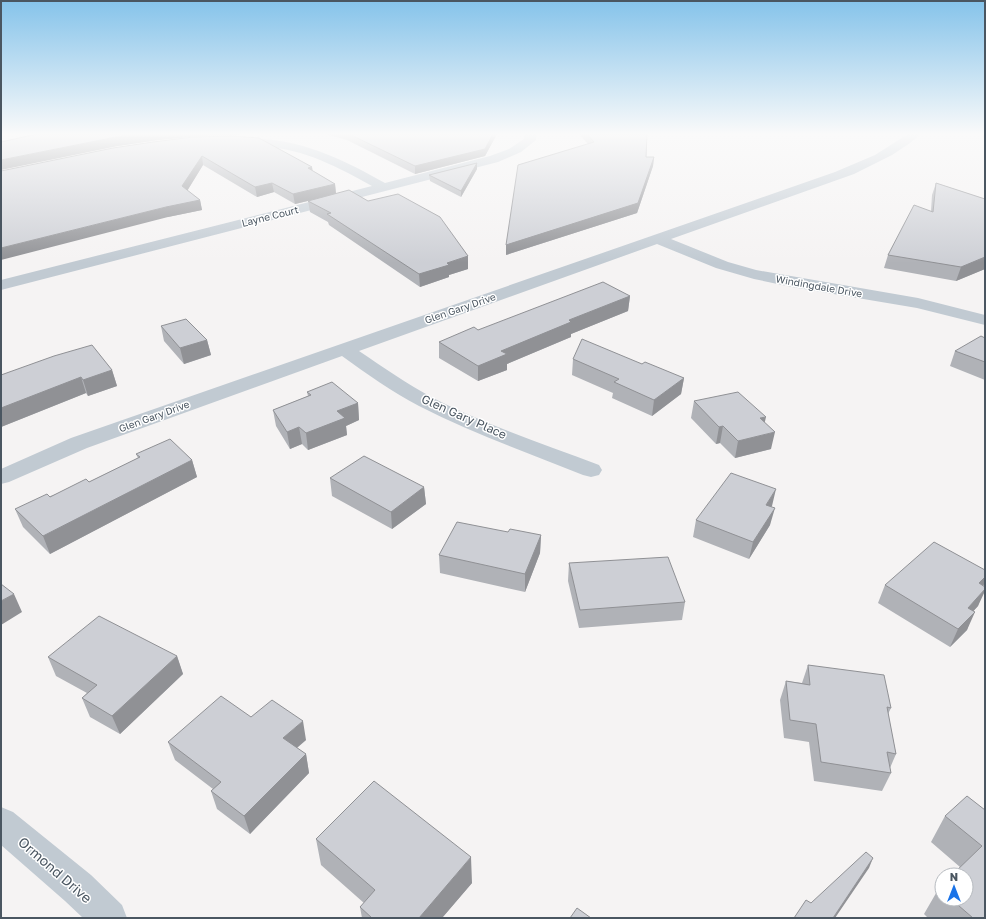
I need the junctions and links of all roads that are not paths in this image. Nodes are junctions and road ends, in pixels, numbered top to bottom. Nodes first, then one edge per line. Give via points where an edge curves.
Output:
1 (364, 177) edge
2 (422, 177) edge
3 (832, 177) edge
4 (383, 187) junction
5 (657, 239) junction
6 (1, 285) edge
7 (985, 320) edge
8 (344, 349) junction
9 (591, 470) dead end
10 (1, 477) edge
11 (1, 824) edge
12 (109, 918) edge

1 - 4 street
2 - 4 street, Layne Court
3 - 5 street, Glen Gary Drive
4 - 6 street, Layne Court
5 - 7 street, Windingdale Drive via 722,265 754,274 918,304
5 - 8 street, Glen Gary Drive
8 - 9 street, Glen Gary Place via 426,402
8 - 10 street, Glen Gary Drive via 79,443
11 - 12 street, Ormond Drive via 78,888

